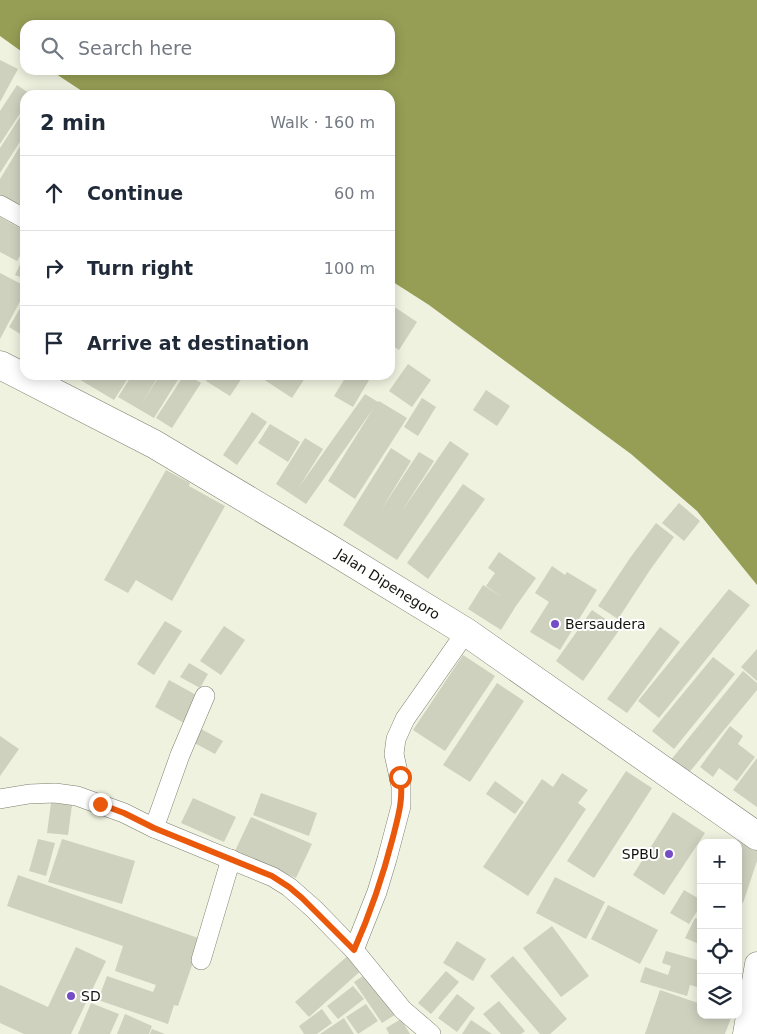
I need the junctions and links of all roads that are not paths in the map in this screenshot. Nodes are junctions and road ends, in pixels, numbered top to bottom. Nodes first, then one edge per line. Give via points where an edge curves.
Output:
1 (0, 205) edge
2 (20, 216) edge
3 (0, 366) edge
4 (20, 376) edge
5 (28, 380) edge
6 (466, 632) junction
7 (205, 696) dead end
8 (0, 799) edge
9 (154, 828) junction
10 (757, 836) edge
11 (231, 859) junction
12 (354, 950) junction
13 (200, 960) dead end
14 (757, 964) edge
15 (431, 1034) edge
16 (745, 1034) edge

1 - 2 street
3 - 4 highway, Jalan Dipenegoro
5 - 6 highway, Jalan Dipenegoro via 154,444
6 - 10 highway, Jalan Dipenegoro
6 - 12 street via 405,719 396,739 394,754 401,786 401,806 377,892
7 - 9 street
8 - 9 street via 55,793 77,796
9 - 11 street
11 - 12 street via 272,876 289,887
11 - 13 street
12 - 15 street via 403,1010
14 - 16 street

